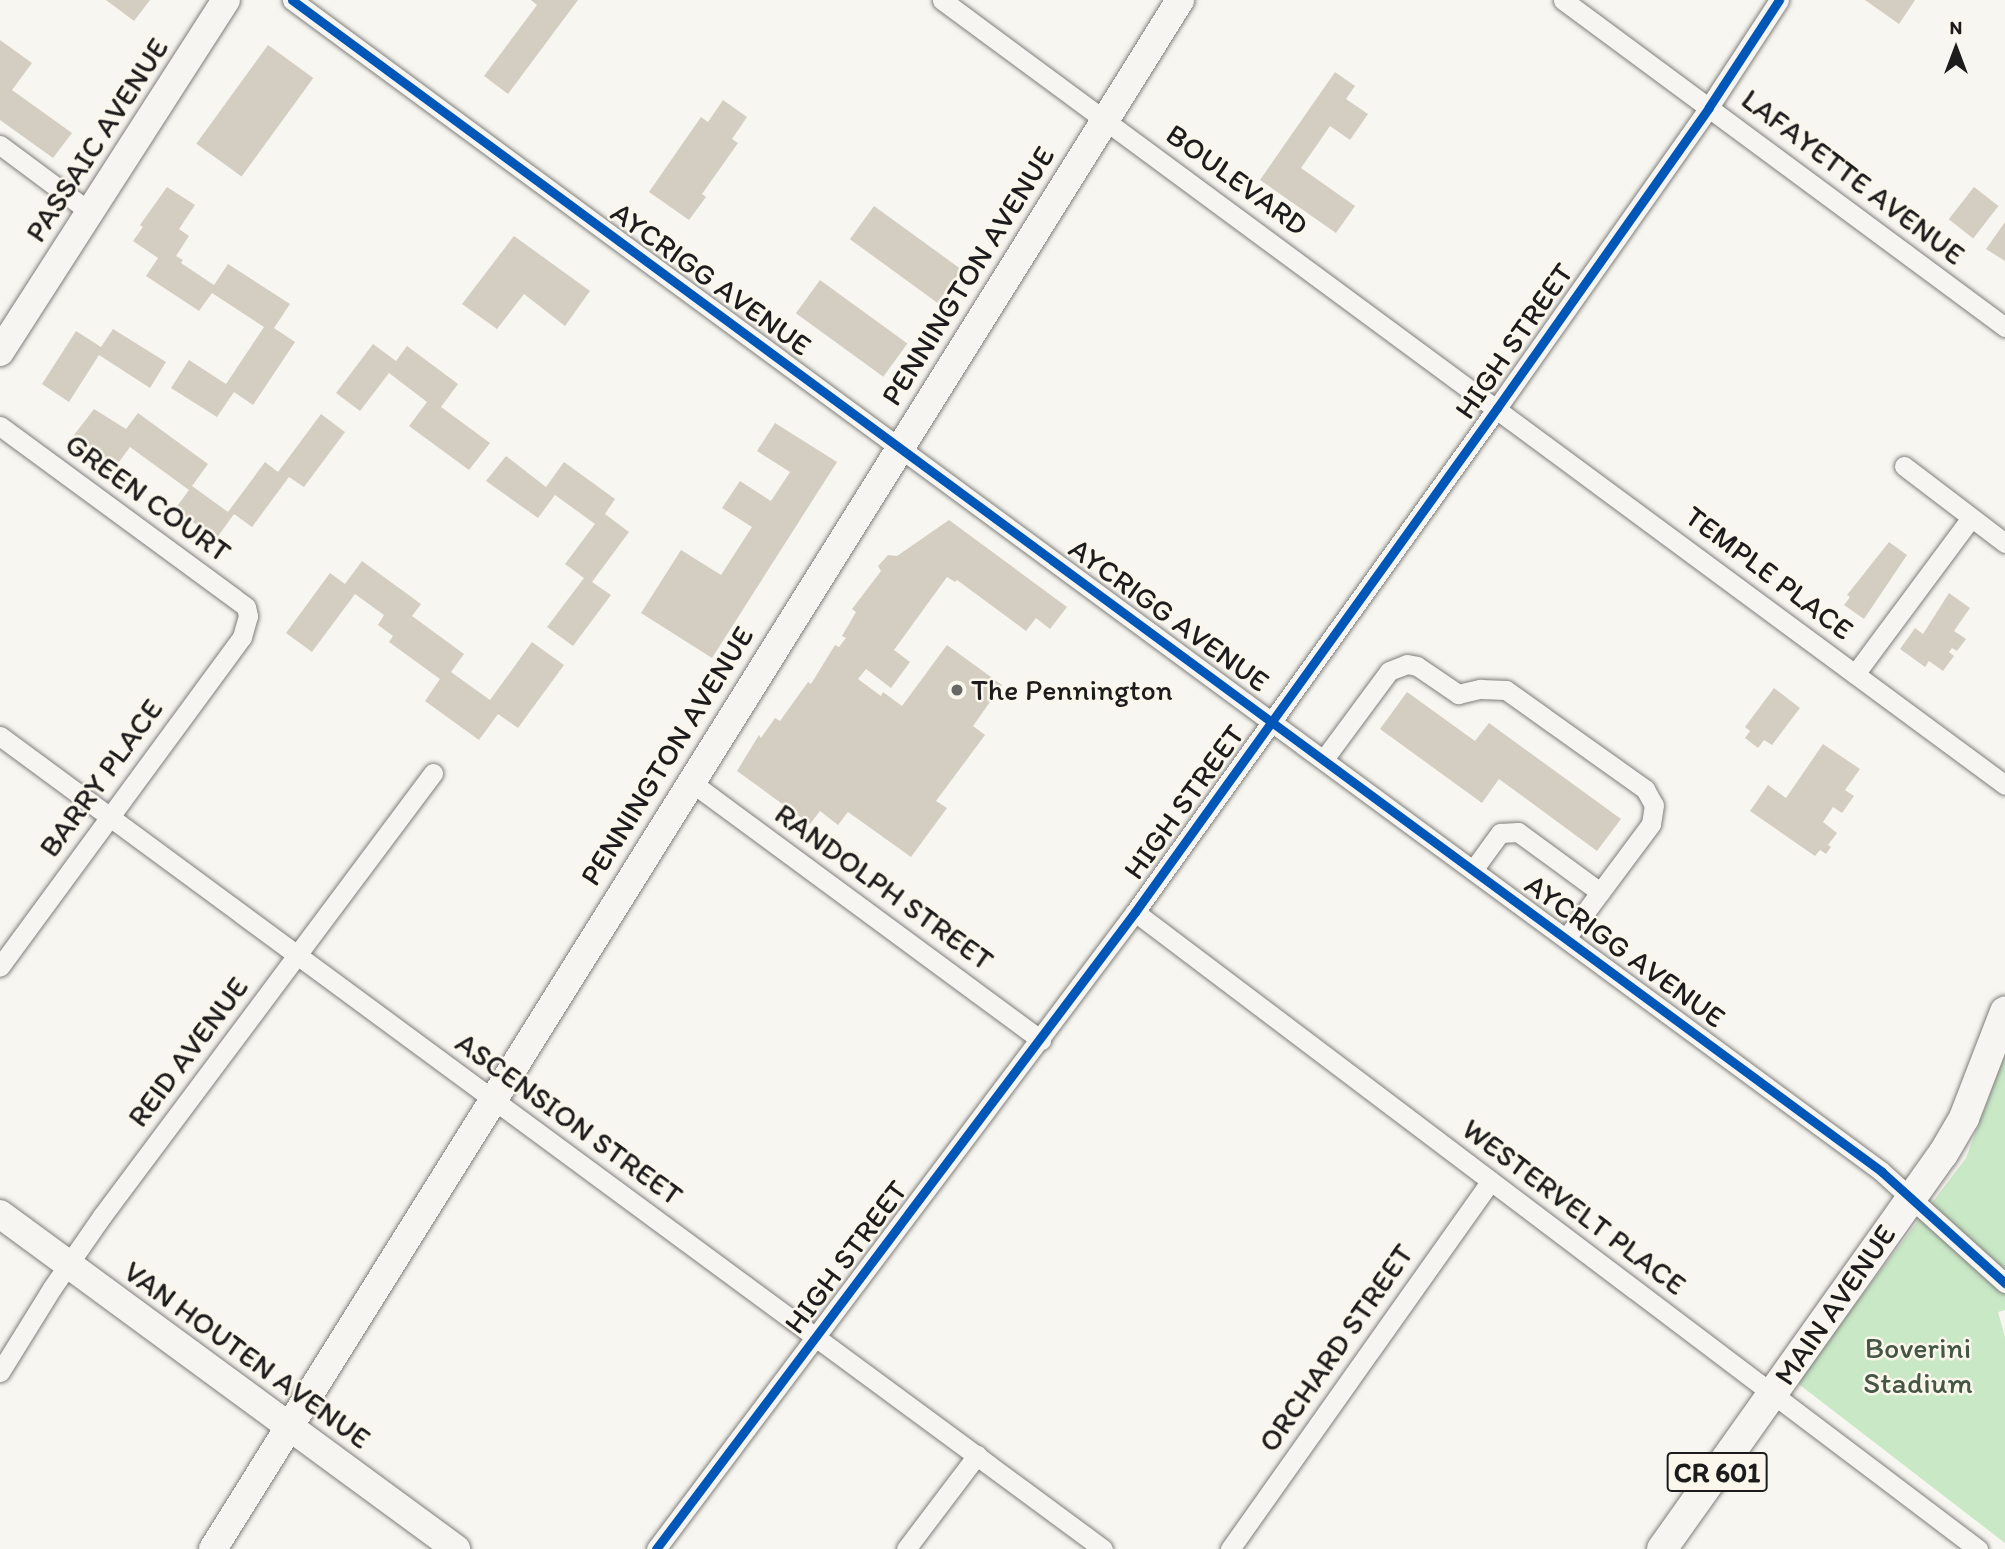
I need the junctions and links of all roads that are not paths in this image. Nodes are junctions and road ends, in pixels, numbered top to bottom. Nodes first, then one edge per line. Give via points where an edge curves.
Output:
1 (226, 0) edge
2 (292, 0) edge
3 (942, 0) edge
4 (1180, 0) edge
5 (1563, 0) edge
6 (1779, 0) edge
7 (1709, 107) junction
8 (1104, 120) junction
9 (0, 145) edge
10 (90, 212) junction
11 (2005, 327) edge
12 (3, 340) edge
13 (1497, 408) junction
14 (0, 426) edge
15 (900, 447) junction
16 (1904, 467) dead end
17 (1971, 517) junction
18 (2005, 543) edge
19 (248, 625) joint
20 (1855, 674) junction
21 (1273, 722) junction
22 (0, 736) edge
23 (1324, 759) junction
24 (433, 773) dead end
25 (691, 782) junction
26 (2005, 785) edge
27 (110, 816) junction
28 (1473, 870) junction
29 (1600, 892) junction
30 (1135, 912) junction
31 (1566, 938) junction
32 (297, 954) junction
33 (0, 967) edge
34 (2005, 1013) edge
35 (1041, 1040) junction
36 (493, 1099) junction
37 (1491, 1181) junction
38 (1912, 1197) junction
39 (0, 1214) edge
40 (68, 1265) junction
41 (2005, 1283) edge
42 (816, 1338) junction
43 (0, 1372) edge
44 (1772, 1395) junction
45 (289, 1427) junction
46 (977, 1455) junction
47 (213, 1549) edge
48 (456, 1549) edge
49 (656, 1549) edge
50 (906, 1549) edge
51 (1103, 1549) edge
52 (1230, 1549) edge
53 (1662, 1549) edge
54 (1978, 1549) edge

1 - 10 street, PASSAIC AVENUE
2 - 15 street, AYCRIGG AVENUE
3 - 8 street, BOULEVARD
4 - 8 street, PENNINGTON AVENUE
5 - 7 street, LAFAYETTE AVENUE
6 - 7 street, HIGH STREET
7 - 11 street, LAFAYETTE AVENUE
7 - 13 street, HIGH STREET
8 - 13 street, BOULEVARD
8 - 15 street, PENNINGTON AVENUE
9 - 10 street
10 - 12 street, PASSAIC AVENUE
13 - 20 street, TEMPLE PLACE
13 - 21 street, HIGH STREET
14 - 19 street, GREEN COURT via 246,607
15 - 21 street, AYCRIGG AVENUE
15 - 25 street, PENNINGTON AVENUE
16 - 17 street
17 - 18 street
17 - 20 street
19 - 27 street, BARRY PLACE
20 - 26 street, TEMPLE PLACE
21 - 23 street, AYCRIGG AVENUE
21 - 30 street, HIGH STREET
22 - 27 street, ASCENSION STREET
23 - 28 street, AYCRIGG AVENUE
23 - 29 street via 1396,666 1417,666 1458,694 1506,690 1650,796 1654,805 1651,824
24 - 32 street, REID AVENUE
25 - 35 street, RANDOLPH STREET
25 - 36 street, PENNINGTON AVENUE
27 - 32 street, ASCENSION STREET
27 - 33 street, BARRY PLACE
28 - 29 street via 1500,833 1518,832
28 - 31 street, AYCRIGG AVENUE
29 - 31 street
30 - 35 street, HIGH STREET
30 - 37 street, WESTERVELT PLACE
31 - 38 street, AYCRIGG AVENUE
32 - 36 street, ASCENSION STREET
32 - 40 street, REID AVENUE
34 - 38 main road, MAIN AVENUE / CR 601 via 1964,1118
35 - 42 street, HIGH STREET
36 - 42 street, ASCENSION STREET
36 - 45 street, PENNINGTON AVENUE
37 - 44 street, WESTERVELT PLACE
37 - 52 street, ORCHARD STREET
38 - 41 street, AYCRIGG AVENUE
38 - 44 main road, MAIN AVENUE / CR 601
39 - 40 street, VAN HOUTEN AVENUE
40 - 43 street, REID AVENUE
40 - 45 street, VAN HOUTEN AVENUE
42 - 46 street, ASCENSION STREET
42 - 49 street, HIGH STREET
44 - 53 main road, MAIN AVENUE / CR 601
44 - 54 street, WESTERVELT PLACE
45 - 47 street, PENNINGTON AVENUE
45 - 48 street, VAN HOUTEN AVENUE
46 - 50 street
46 - 51 street, ASCENSION STREET

